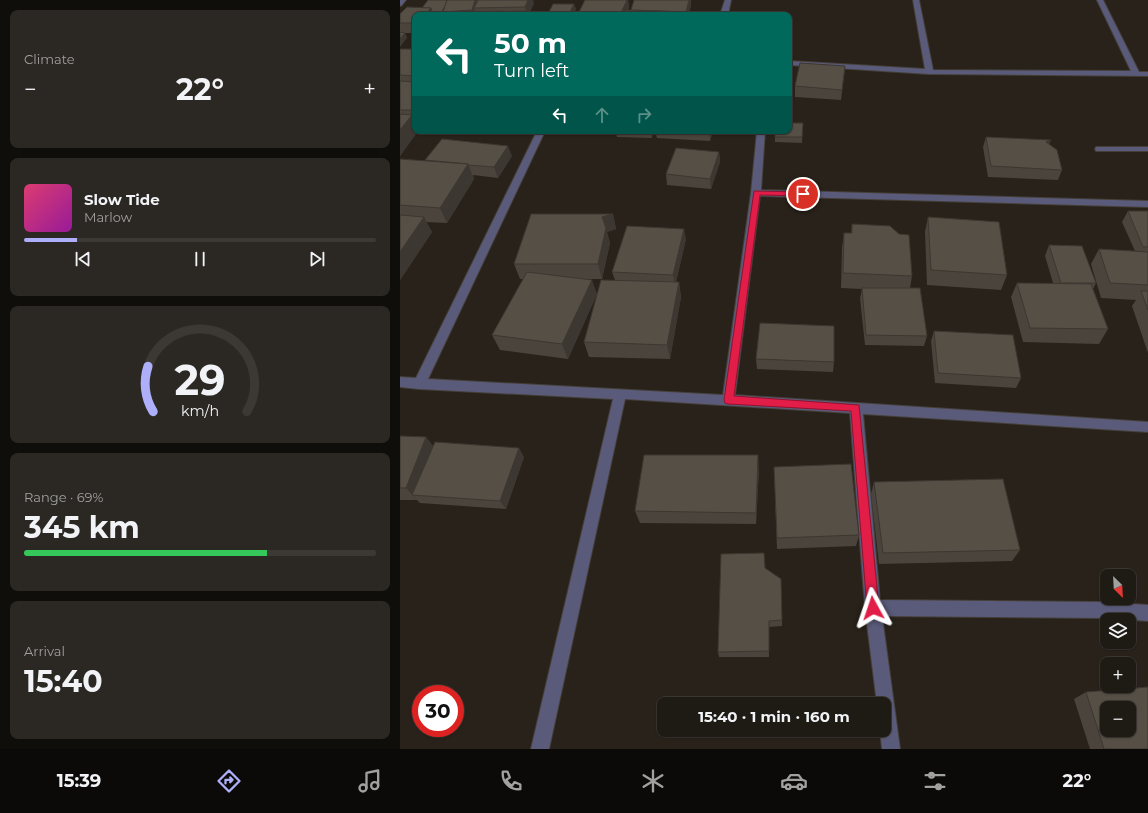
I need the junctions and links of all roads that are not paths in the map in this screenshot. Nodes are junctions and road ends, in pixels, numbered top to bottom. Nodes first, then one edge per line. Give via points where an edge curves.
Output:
1 (403, 0) edge
2 (728, 0) edge
3 (916, 0) edge
4 (1100, 0) edge
5 (400, 4) edge
6 (725, 12) edge
7 (792, 63) edge
8 (929, 72) junction
9 (1136, 73) junction
10 (1148, 74) edge
11 (540, 134) edge
12 (761, 134) edge
13 (1099, 149) dead end
14 (1148, 149) edge
15 (756, 193) junction
16 (1148, 204) edge
17 (400, 382) edge
18 (419, 384) junction
19 (620, 394) junction
20 (728, 400) junction
21 (856, 408) junction
22 (1148, 427) edge
23 (873, 608) junction
24 (1148, 613) edge
25 (540, 749) edge
26 (891, 749) edge

1 - 5 street
2 - 6 street
3 - 8 street
4 - 9 street
7 - 8 street
8 - 9 street
9 - 10 street
11 - 18 street
12 - 15 street
13 - 14 lane
15 - 16 street
15 - 20 street
17 - 18 street
18 - 19 street
19 - 20 street
19 - 25 street
20 - 21 street
21 - 22 street
21 - 23 street
23 - 24 street via 1104,610
23 - 26 street

